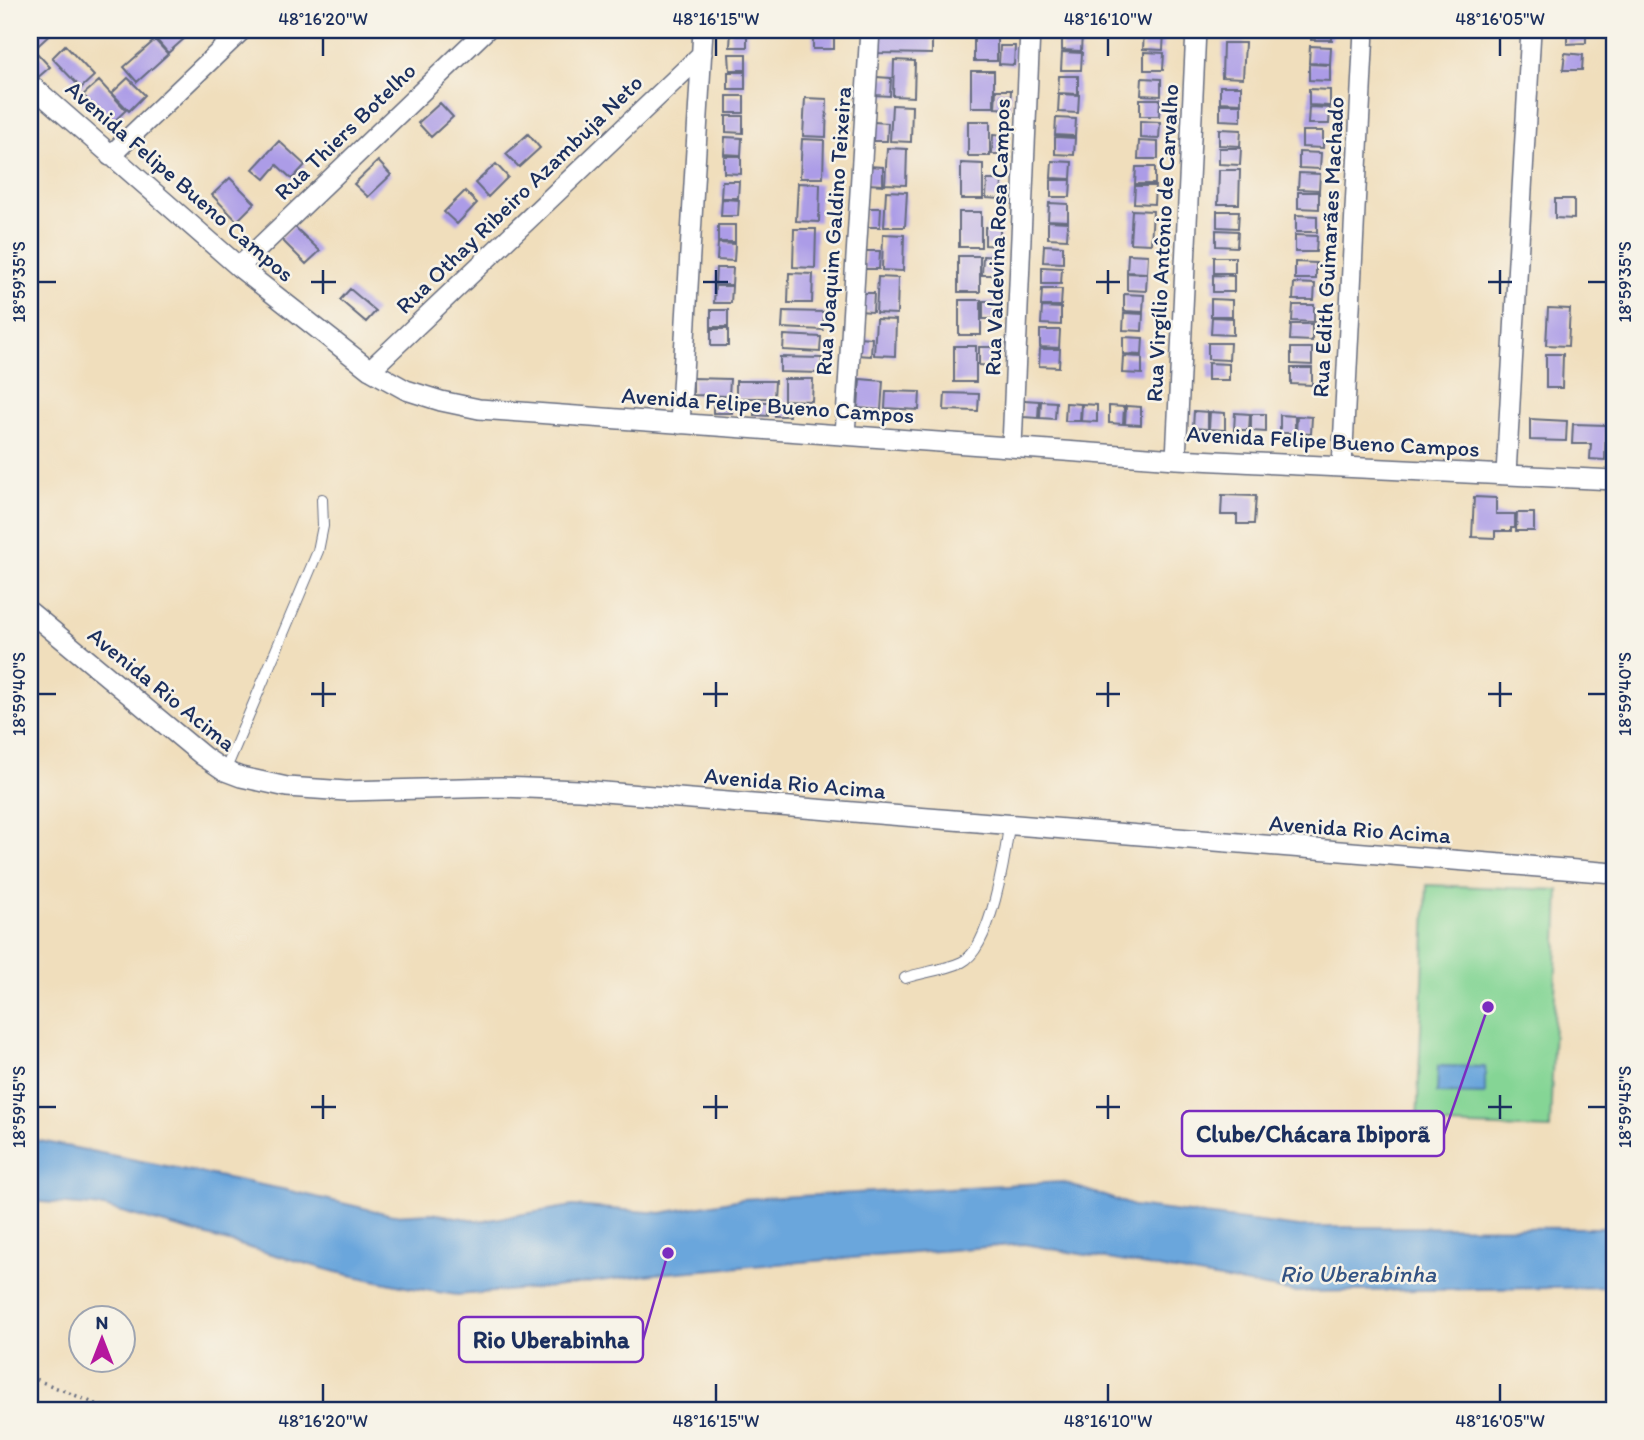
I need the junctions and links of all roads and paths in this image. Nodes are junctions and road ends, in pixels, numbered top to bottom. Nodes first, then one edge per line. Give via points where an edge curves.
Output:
1 (242, 30) edge
2 (486, 30) edge
3 (703, 30) edge
4 (870, 30) edge
5 (1030, 30) edge
6 (1196, 30) edge
7 (1364, 30) edge
8 (1531, 30) edge
9 (702, 54) junction
10 (30, 84) edge
11 (110, 156) junction
12 (239, 267) junction
13 (370, 370) junction
14 (680, 424) junction
15 (845, 435) junction
16 (1012, 446) junction
17 (1176, 459) junction
18 (1342, 467) junction
19 (1506, 474) junction
20 (1614, 480) edge
21 (322, 499) dead end
22 (30, 612) edge
23 (225, 771) junction
24 (1009, 826) junction
25 (1614, 873) edge
26 (905, 978) dead end
27 (30, 1377) edge
28 (111, 1410) edge

1 - 11 street
2 - 12 street, Rua Thiers Botelho
3 - 9 street
4 - 15 street, Rua Joaquim Galdino Teixeira
5 - 16 street, Rua Valdevina Rosa Campos
6 - 17 street, Rua Virgílio Antônio de Carvalho
7 - 18 street, Rua Edith Guimarães Machado
8 - 19 street
9 - 13 street, Rua Othay Ribeiro Azambuja Neto
9 - 14 street
10 - 11 street, Avenida Felipe Bueno Campos
11 - 12 street, Avenida Felipe Bueno Campos
12 - 13 street, Avenida Felipe Bueno Campos
13 - 14 street, Avenida Felipe Bueno Campos via 406,390 479,409
14 - 15 street, Avenida Felipe Bueno Campos
15 - 16 street, Avenida Felipe Bueno Campos
16 - 17 street, Avenida Felipe Bueno Campos
17 - 18 street, Avenida Felipe Bueno Campos
18 - 19 street, Avenida Felipe Bueno Campos
19 - 20 street, Avenida Felipe Bueno Campos
21 - 23 lane via 318,551
22 - 23 street, Avenida Rio Acima
23 - 24 street, Avenida Rio Acima via 287,787 579,790
24 - 25 street, Avenida Rio Acima
24 - 26 lane via 990,918 979,943 965,961
27 - 28 path

